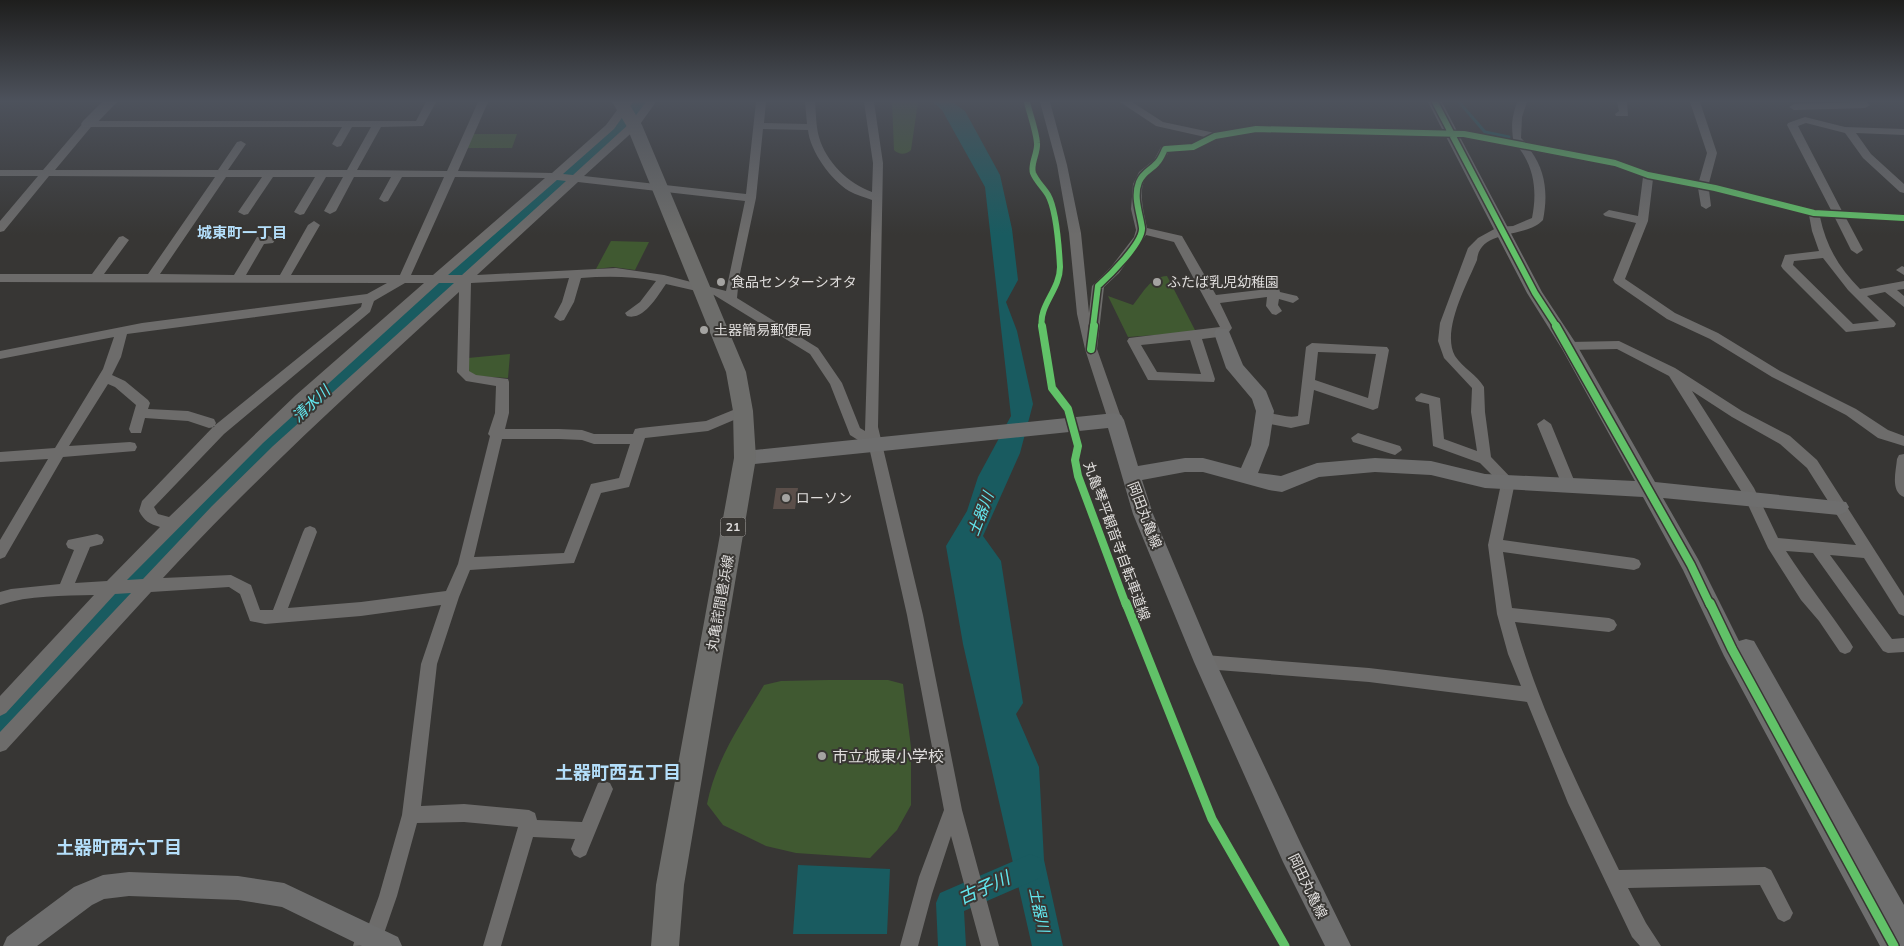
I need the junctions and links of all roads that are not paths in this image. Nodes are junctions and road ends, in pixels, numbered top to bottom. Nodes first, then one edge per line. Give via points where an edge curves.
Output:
1 (69, 146) edge
2 (240, 146) edge
3 (366, 146) edge
4 (462, 146) edge
5 (588, 146) edge
6 (601, 146) edge
7 (642, 146) edge
8 (756, 146) edge
9 (819, 146) edge
10 (876, 146) edge
11 (1057, 146) edge
12 (1194, 146) edge
13 (1464, 146) edge
14 (1523, 146) joint
15 (1710, 146) edge
16 (1803, 146) edge
17 (1860, 146) edge
18 (0, 173) edge
19 (46, 173) junction
20 (222, 173) junction
21 (269, 174) junction
22 (322, 174) junction
23 (351, 174) junction
24 (398, 174) junction
25 (449, 174) junction
26 (555, 175) junction
27 (1648, 175) junction
28 (576, 178) junction
29 (1703, 185) junction
30 (660, 188) junction
31 (1904, 190) edge
32 (750, 198) junction
33 (876, 198) junction
34 (384, 199) dead end
35 (1706, 206) dead end
36 (330, 211) dead end
37 (244, 212) dead end
38 (300, 212) dead end
39 (1814, 213) junction
40 (1609, 214) dead end
41 (1841, 215) junction
42 (1890, 218) junction
43 (1904, 218) edge
44 (1642, 221) junction
45 (314, 225) dead end
46 (1904, 227) edge
47 (0, 228) edge
48 (1142, 230) junction
49 (1508, 230) junction
50 (123, 240) dead end
51 (269, 240) dead end
52 (1857, 250) dead end
53 (1826, 254) junction
54 (576, 274) junction
55 (0, 278) edge
56 (404, 278) junction
57 (95, 279) junction
58 (151, 279) junction
59 (237, 279) junction
60 (283, 279) junction
61 (465, 279) junction
62 (664, 279) junction
63 (435, 280) junction
64 (1904, 285) edge
65 (702, 288) junction
66 (1887, 288) junction
67 (1273, 291) junction
68 (1859, 293) junction
69 (368, 298) junction
70 (1293, 299) dead end
71 (732, 300) junction
72 (1212, 300) junction
73 (1904, 303) edge
74 (642, 306) junction
75 (655, 311) dead end
76 (631, 312) dead end
77 (1276, 312) dead end
78 (560, 317) dead end
79 (121, 332) junction
80 (1222, 333) junction
81 (1194, 335) junction
82 (1575, 346) junction
83 (1091, 349) junction
84 (0, 355) edge
85 (1672, 371) junction
86 (106, 378) junction
87 (1308, 383) junction
88 (1421, 398) dead end
89 (145, 403) junction
90 (743, 411) junction
91 (1264, 418) junction
92 (1111, 421) junction
93 (209, 423) dead end
94 (1544, 424) dead end
95 (136, 429) dead end
96 (495, 434) junction
97 (1358, 438) dead end
98 (638, 439) junction
99 (1904, 441) edge
100 (883, 444) junction
101 (130, 447) dead end
102 (59, 453) junction
103 (1394, 453) junction
104 (0, 456) edge
105 (744, 458) junction
106 (1485, 459) junction
107 (1904, 459) edge
108 (1130, 475) junction
109 (1247, 477) junction
110 (1508, 482) junction
111 (1569, 485) junction
112 (1656, 490) junction
113 (1904, 491) edge
114 (1753, 499) junction
115 (1839, 507) junction
116 (172, 524) junction
117 (310, 532) dead end
118 (85, 542) dead end
119 (1773, 544) junction
120 (1495, 545) junction
121 (1817, 548) junction
122 (1867, 552) junction
123 (0, 553) edge
124 (465, 564) junction
125 (1634, 564) dead end
126 (146, 585) junction
127 (111, 587) junction
128 (65, 590) junction
129 (451, 597) junction
130 (0, 599) edge
131 (1903, 607) edge
132 (1505, 614) junction
133 (278, 616) junction
134 (1609, 625) dead end
135 (1904, 645) edge
136 (1845, 648) dead end
137 (1205, 662) junction
138 (1532, 695) junction
139 (0, 708) edge
140 (0, 744) edge
141 (604, 789) dead end
142 (953, 810) junction
143 (410, 815) junction
144 (526, 828) junction
145 (587, 831) junction
146 (580, 850) dead end
147 (1614, 880) junction
148 (1784, 913) dead end
149 (1904, 930) edge
150 (374, 943) edge
151 (16, 946) edge
152 (492, 946) edge
153 (665, 946) edge
154 (909, 946) edge
155 (990, 946) edge
156 (1338, 946) edge
157 (1652, 946) edge
158 (1894, 946) edge

1 - 19 street
2 - 20 street
3 - 23 street
4 - 25 street
5 - 26 street
6 - 28 street
7 - 30 main road, 丸亀詫間豊浜線 / 21
8 - 32 street
9 - 33 street via 831,168 853,190
10 - 33 street
11 - 83 street via 1073,223 1083,314
12 - 48 street via 1165,148 1158,162 1140,178 1136,191
13 - 49 street
14 - 27 street via 1615,164
14 - 49 street via 1541,179 1541,201 1537,220
15 - 29 street via 1712,153
16 - 41 street
17 - 31 street
18 - 19 street
19 - 20 street
19 - 47 street
20 - 21 street
20 - 58 street
21 - 22 street
21 - 37 street
22 - 23 street
22 - 38 street
23 - 24 street
23 - 36 street via 341,199
24 - 25 street
24 - 34 street
25 - 26 street
25 - 56 street
26 - 28 street
26 - 63 street
27 - 29 street
27 - 44 street
28 - 30 street
28 - 61 street
29 - 35 street
29 - 39 street
30 - 32 street
30 - 65 main road, 丸亀詫間豊浜線 / 21
32 - 71 street via 733,278
33 - 100 street via 871,427
39 - 41 street
39 - 53 street via 1816,234
40 - 44 street
41 - 42 street
41 - 52 street
42 - 43 street
42 - 46 street
44 - 99 street via 1619,280 1671,316 1714,336 1883,434
45 - 60 street
48 - 72 street via 1178,239
48 - 83 street via 1140,238 1115,270 1098,286
49 - 82 street via 1535,293
49 - 106 street via 1482,241 1472,251 1446,324 1444,341 1450,358 1478,387
50 - 57 street
51 - 59 street via 261,240
53 - 68 street via 1835,270
53 - 68 street via 1789,258 1787,266 1850,329 1890,324
54 - 61 street
54 - 62 street via 629,272
54 - 78 street
55 - 57 street
56 - 60 street
56 - 63 street
56 - 69 street
57 - 58 street
58 - 59 street
59 - 60 street
61 - 63 street
61 - 96 street via 463,372 473,379 503,382 502,413
61 - 126 street via 278,450
62 - 65 street
62 - 74 street
63 - 116 street via 258,439
64 - 66 street
65 - 71 street
65 - 90 main road, 丸亀詫間豊浜線 / 21 via 736,372
66 - 68 street
66 - 73 street
67 - 70 street
67 - 72 street
67 - 77 street via 1272,306
69 - 79 street
69 - 116 street via 366,309 219,430 147,505 146,511 153,518
71 - 100 street via 814,351 836,384 855,431
72 - 80 street via 1226,328
74 - 75 street
74 - 76 street
79 - 84 street
79 - 86 street via 118,352
80 - 81 street
80 - 91 street via 1235,368 1260,396
81 - 81 street via 1151,339 1133,341 1153,377 1210,379
82 - 85 street via 1619,345
82 - 112 street
83 - 92 street
85 - 114 street
85 - 115 street via 1737,414 1785,440 1812,464
86 - 89 street via 120,384
86 - 102 street
87 - 87 street via 1312,347 1383,350 1373,404
87 - 91 street via 1304,420 1292,423
88 - 106 street via 1435,401 1438,442
89 - 93 street via 189,422
89 - 95 street
90 - 98 street via 708,426 640,432
90 - 105 main road, 丸亀詫間豊浜線 / 21
91 - 109 street via 1260,445
92 - 100 street
92 - 108 street, 岡田丸亀線
94 - 111 street
96 - 98 street
96 - 124 street
97 - 103 street
98 - 124 street via 624,483 596,488 569,559
100 - 105 street
100 - 142 street
101 - 102 street
102 - 104 street
102 - 123 street
103 - 109 street via 1375,465 1317,470 1282,484
103 - 110 street via 1464,478
105 - 153 main road, 丸亀詫間豊浜線 / 21 via 670,884
106 - 110 street
107 - 113 street
108 - 109 street via 1184,465 1220,469
108 - 137 street, 岡田丸亀線
110 - 111 street
110 - 120 street
111 - 112 street
112 - 114 street
112 - 149 street via 1704,566 1744,646
112 - 158 street via 1732,650
114 - 115 street
114 - 119 street
115 - 122 street
116 - 127 street
117 - 133 street via 294,556
118 - 128 street
119 - 121 street
119 - 136 street
120 - 125 street
120 - 132 street
121 - 122 street
121 - 135 street via 1888,646
122 - 131 street
124 - 129 street
126 - 127 street
126 - 133 street via 231,581 246,590 255,616
126 - 140 street
127 - 128 street
127 - 139 street
128 - 130 street via 11,594
129 - 133 street
129 - 143 street via 429,664
132 - 134 street
132 - 138 street
137 - 138 street via 1283,666
137 - 156 street, 岡田丸亀線
138 - 147 street via 1574,797
141 - 145 street
142 - 154 street via 927,875
142 - 155 street
143 - 144 street via 464,814 529,819
143 - 150 street
144 - 145 street
144 - 152 street
145 - 146 street
147 - 148 street via 1765,876
147 - 157 street via 1639,930
150 - 151 street via 284,895 238,888 130,884 103,887 83,896

